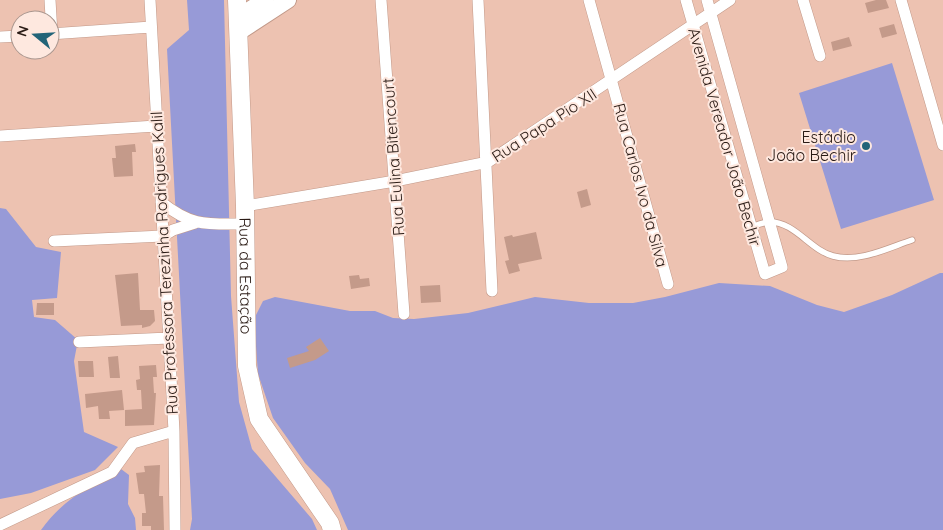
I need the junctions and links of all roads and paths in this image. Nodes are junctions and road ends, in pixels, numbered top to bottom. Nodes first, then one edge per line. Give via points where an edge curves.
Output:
1 (150, 0) edge
2 (265, 0) edge
3 (288, 0) edge
4 (381, 0) edge
5 (478, 0) edge
6 (589, 0) edge
7 (686, 0) edge
8 (707, 0) edge
9 (730, 0) edge
10 (803, 0) edge
11 (901, 0) edge
12 (710, 12) junction
13 (238, 16) edge
14 (693, 24) junction
15 (151, 27) junction
16 (60, 33) edge
17 (820, 56) dead end
18 (612, 80) junction
19 (156, 126) junction
20 (0, 136) edge
21 (942, 138) edge
22 (488, 162) junction
23 (395, 181) junction
24 (160, 202) junction
25 (245, 206) junction
26 (769, 222) junction
27 (195, 223) junction
28 (245, 224) junction
29 (751, 227) junction
30 (163, 236) junction
31 (912, 240) dead end
32 (54, 241) dead end
33 (668, 284) dead end
34 (492, 291) dead end
35 (404, 314) dead end
36 (169, 338) junction
37 (79, 342) dead end
38 (174, 431) junction
39 (0, 525) edge
40 (175, 528) edge
41 (332, 530) edge

1 - 15 street, Rua Professora Terezinha Rodrigues Kalil
2 - 13 street
3 - 13 street
4 - 23 street, Rua Eulina Bitencourt
5 - 22 street
6 - 18 street, Rua Carlos Ivo da Silva
7 - 14 street, Avenida Vereador João Bechir
8 - 12 street, Avenida Vereador João Bechir
9 - 12 street, Rua Papa Pio XII
10 - 17 street
11 - 21 street
12 - 14 street, Rua Papa Pio XII
12 - 26 street, Avenida Vereador João Bechir
13 - 25 main road, Rua da Estação
14 - 18 street, Rua Papa Pio XII
14 - 29 street, Avenida Vereador João Bechir
15 - 16 street
15 - 19 street, Rua Professora Terezinha Rodrigues Kalil
18 - 22 street, Rua Papa Pio XII
18 - 33 street, Rua Carlos Ivo da Silva
19 - 20 street
19 - 24 street, Rua Professora Terezinha Rodrigues Kalil
22 - 23 street, Rua Papa Pio XII
22 - 34 street
23 - 25 street, Rua Papa Pio XII
23 - 35 street, Rua Eulina Bitencourt
24 - 27 street
24 - 30 street, Rua Professora Terezinha Rodrigues Kalil
25 - 28 main road, Rua da Estação
26 - 29 lane
26 - 29 street, Avenida Vereador João Bechir via 782,267 765,274
26 - 31 lane via 792,230 833,256 851,258
27 - 28 street
27 - 30 street
28 - 41 main road, Rua da Estação via 247,366 259,419
30 - 32 street
30 - 36 street, Rua Professora Terezinha Rodrigues Kalil
36 - 37 street
36 - 38 street, Rua Professora Terezinha Rodrigues Kalil
38 - 39 street via 142,439 133,444 112,472
38 - 40 street, Rua Professora Terezinha Rodrigues Kalil

